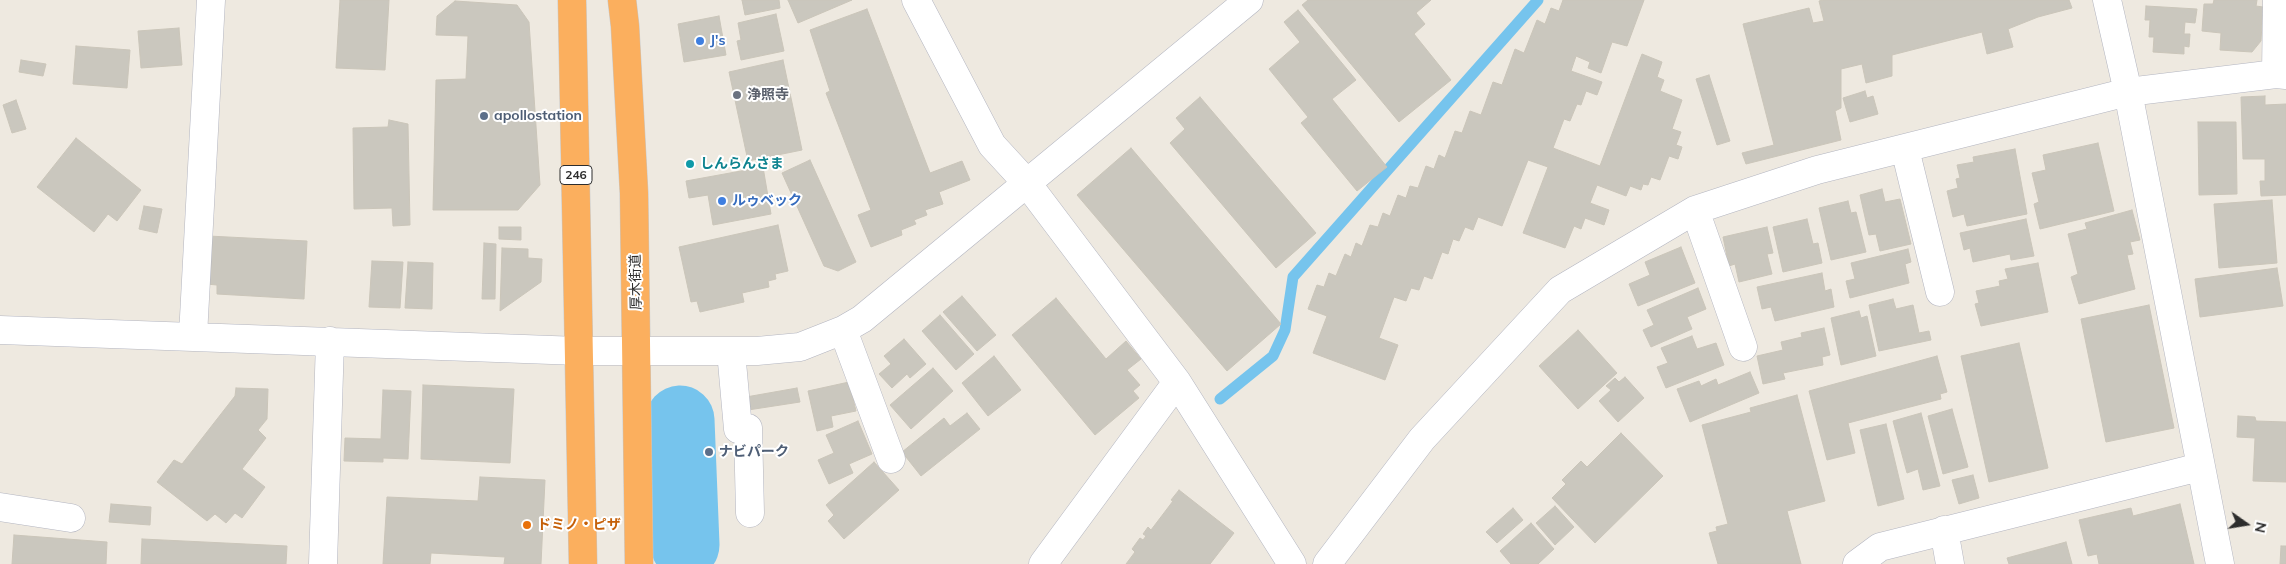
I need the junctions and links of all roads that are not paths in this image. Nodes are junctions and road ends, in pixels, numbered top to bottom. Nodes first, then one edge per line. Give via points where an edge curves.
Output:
1 (211, 0) edge
2 (572, 0) edge
3 (622, 0) edge
4 (916, 0) edge
5 (1249, 0) edge
6 (2106, 0) edge
7 (2277, 0) edge
8 (2281, 74) edge
9 (2128, 92) junction
10 (1905, 149) junction
11 (1026, 182) junction
12 (1695, 210) junction
13 (1940, 292) dead end
14 (0, 330) edge
15 (843, 330) junction
16 (193, 336) junction
17 (330, 341) junction
18 (1743, 347) dead end
19 (579, 351) junction
20 (731, 351) junction
21 (638, 352) junction
22 (1177, 382) junction
23 (891, 459) dead end
24 (2200, 466) junction
25 (0, 507) edge
26 (750, 513) dead end
27 (71, 518) dead end
28 (1944, 530) junction
29 (323, 564) edge
30 (582, 564) edge
31 (639, 564) edge
32 (1043, 564) edge
33 (1292, 564) edge
34 (1327, 564) edge
35 (1857, 564) edge
36 (1950, 564) edge
37 (2220, 564) edge

1 - 16 street
2 - 19 highway, 246
3 - 21 highway, 厚木街道 via 634,193
4 - 11 street via 992,145
5 - 11 street
6 - 9 street
7 - 8 street
8 - 9 street
9 - 10 street
9 - 24 street
10 - 12 street via 1817,170
10 - 13 street
11 - 15 street via 862,319
11 - 22 street
12 - 18 street
12 - 34 street via 1560,290 1422,439
14 - 16 street
15 - 20 street via 800,347
15 - 23 street
16 - 17 street
17 - 19 street
17 - 29 street
19 - 21 street
19 - 30 highway, 246
20 - 21 street
20 - 26 street via 738,429 748,428
21 - 31 highway, 厚木街道
22 - 32 street
22 - 33 street
24 - 28 street
24 - 37 street
25 - 27 street
28 - 35 street via 1880,547
28 - 36 street

